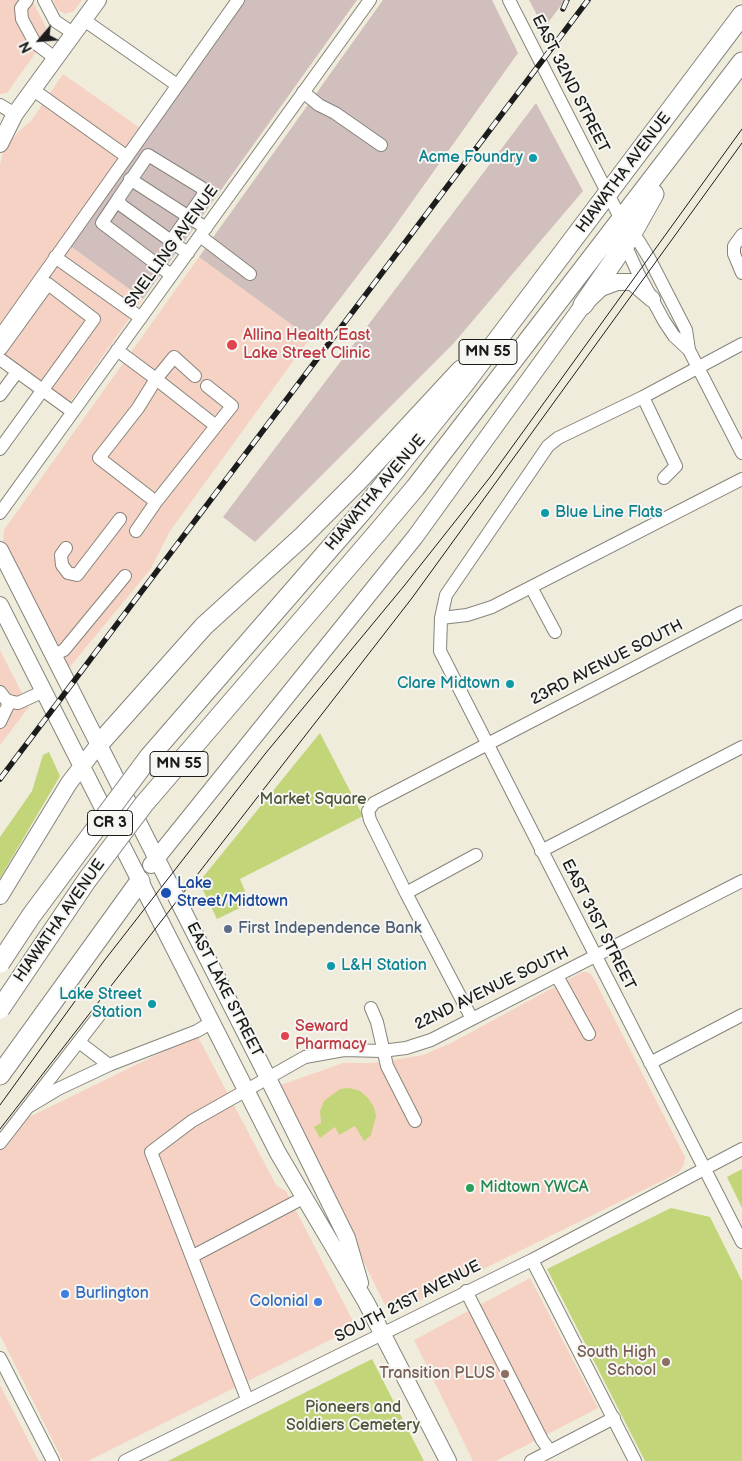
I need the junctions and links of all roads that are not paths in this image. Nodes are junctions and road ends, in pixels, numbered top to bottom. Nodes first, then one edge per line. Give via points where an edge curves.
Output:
1 (27, 0) edge
2 (44, 0) edge
3 (98, 0) edge
4 (238, 0) edge
5 (370, 0) edge
6 (509, 0) edge
7 (742, 15) edge
8 (84, 20) junction
9 (73, 34) junction
10 (55, 58) junction
11 (742, 62) edge
12 (177, 85) junction
13 (32, 89) junction
14 (303, 92) junction
15 (0, 105) edge
16 (15, 114) junction
17 (0, 126) edge
18 (688, 134) junction
19 (0, 144) edge
20 (381, 145) dead end
21 (126, 156) junction
22 (130, 180) junction
23 (608, 194) junction
24 (118, 198) junction
25 (188, 216) junction
26 (621, 219) junction
27 (203, 232) junction
28 (742, 235) edge
29 (630, 237) junction
30 (171, 240) junction
31 (188, 252) junction
32 (55, 257) junction
33 (742, 273) edge
34 (250, 274) dead end
35 (172, 275) junction
36 (652, 299) junction
37 (524, 304) junction
38 (583, 305) junction
39 (141, 318) junction
40 (0, 336) edge
41 (742, 344) edge
42 (117, 350) junction
43 (689, 350) junction
44 (1, 354) edge
45 (698, 366) junction
46 (17, 372) junction
47 (195, 376) dead end
48 (156, 379) junction
49 (206, 386) dead end
50 (44, 391) junction
51 (0, 395) edge
52 (643, 397) junction
53 (73, 412) junction
54 (216, 426) junction
55 (0, 449) edge
56 (742, 453) edge
57 (664, 478) dead end
58 (742, 479) edge
59 (156, 502) junction
60 (0, 513) edge
61 (120, 520) dead end
62 (136, 531) dead end
63 (66, 548) dead end
64 (0, 550) edge
65 (125, 576) dead end
66 (531, 587) junction
67 (0, 605) edge
68 (742, 612) edge
69 (441, 618) junction
70 (554, 632) dead end
71 (54, 655) junction
72 (44, 691) junction
73 (0, 692) edge
74 (10, 702) junction
75 (0, 722) edge
76 (486, 743) junction
77 (99, 744) junction
78 (742, 747) edge
79 (81, 764) junction
80 (542, 851) junction
81 (476, 855) dead end
82 (156, 858) junction
83 (140, 881) junction
84 (742, 881) edge
85 (406, 893) junction
86 (0, 896) edge
87 (595, 957) junction
88 (0, 963) edge
89 (557, 976) junction
90 (371, 1008) dead end
91 (0, 1010) edge
92 (101, 1013) dead end
93 (742, 1015) edge
94 (472, 1019) junction
95 (212, 1022) junction
96 (589, 1034) dead end
97 (79, 1042) junction
98 (382, 1051) junction
99 (650, 1063) junction
100 (109, 1065) junction
101 (0, 1075) edge
102 (268, 1077) junction
103 (246, 1089) junction
104 (28, 1107) junction
105 (416, 1121) dead end
106 (0, 1143) edge
107 (742, 1149) edge
108 (704, 1168) junction
109 (305, 1197) junction
110 (742, 1242) edge
111 (192, 1256) junction
112 (532, 1260) junction
113 (466, 1291) junction
114 (366, 1302) junction
115 (382, 1334) junction
116 (0, 1358) edge
117 (247, 1399) junction
118 (614, 1418) junction
119 (550, 1451) junction
120 (52, 1461) edge
121 (124, 1461) edge
122 (448, 1461) edge
123 (531, 1461) edge
124 (635, 1461) edge

1 - 10 street via 21,8 22,19 35,43
2 - 9 street via 55,20
3 - 8 main road
4 - 12 street
5 - 14 street, SNELLING AVENUE
6 - 23 street, EAST 32ND STREET
7 - 23 highway, HIAWATHA AVENUE / MN 55
8 - 9 main road
8 - 12 street
9 - 10 main road
10 - 13 main road
11 - 18 highway, HIAWATHA AVENUE / MN 55
12 - 21 street
13 - 16 main road
13 - 21 street
14 - 20 street
14 - 27 street, SNELLING AVENUE
15 - 16 street
16 - 17 main road
16 - 19 main road
18 - 26 highway, HIAWATHA AVENUE / MN 55
18 - 29 highway
21 - 32 street
22 - 24 street
22 - 25 street
22 - 25 street via 148,155 151,156 202,188 204,194
23 - 26 street, EAST 32ND STREET
23 - 37 highway, HIAWATHA AVENUE / MN 55
24 - 30 street via 122,205
24 - 35 street via 102,223
25 - 27 street
25 - 30 street
26 - 29 street, EAST 32ND STREET
26 - 91 highway, HIAWATHA AVENUE / MN 55, bridge via 415,488 144,804 87,880
27 - 31 street, SNELLING AVENUE
27 - 34 street
28 - 33 street via 734,246
29 - 36 street, EAST 32ND STREET via 627,249
29 - 38 highway
29 - 43 street, EAST 32ND STREET via 638,240 649,258 686,330
30 - 31 street
31 - 35 street, SNELLING AVENUE
32 - 39 street
32 - 40 street
35 - 39 street, SNELLING AVENUE
36 - 38 main road via 632,282 617,282 601,288
36 - 43 street, EAST 32ND STREET via 674,336
37 - 77 highway via 359,480 204,626
37 - 88 highway, HIAWATHA AVENUE / MN 55, bridge via 460,390 364,508 149,757
38 - 82 main road via 415,537
39 - 42 street, SNELLING AVENUE
41 - 45 street, EAST 31ST STREET
42 - 48 street
42 - 53 street, SNELLING AVENUE
43 - 45 street, EAST 32ND STREET
44 - 46 street
44 - 50 street via 48,284 94,320
45 - 52 street, EAST 31ST STREET
45 - 56 street, EAST 32ND STREET
46 - 50 street
46 - 51 street
47 - 48 street via 174,357
48 - 54 street
48 - 59 street via 100,458
49 - 54 street via 232,406
50 - 53 street
50 - 55 street
52 - 57 street via 676,466
52 - 69 street, EAST 31ST STREET via 558,438 548,446 446,595
53 - 60 street, SNELLING AVENUE
54 - 59 street
58 - 66 street
59 - 62 street
61 - 63 street via 77,575 68,573 62,565 61,555
64 - 71 main road, EAST LAKE STREET / CR 3
65 - 71 street via 64,650
66 - 69 street via 492,607 467,615
66 - 70 street
67 - 72 main road, EAST LAKE STREET / CR 3
68 - 76 street, 23RD AVENUE SOUTH
69 - 76 street, EAST 31ST STREET via 440,652
71 - 77 main road, EAST LAKE STREET / CR 3
72 - 74 street via 18,703
72 - 79 main road, EAST LAKE STREET / CR 3
73 - 74 street
74 - 75 street
76 - 80 street, EAST 31ST STREET
76 - 85 street, 23RD AVENUE SOUTH via 392,792 374,803 368,811
77 - 79 main road
77 - 82 main road, EAST LAKE STREET / CR 3
78 - 80 street
79 - 83 main road, EAST LAKE STREET / CR 3
79 - 86 main road
80 - 87 street, EAST 31ST STREET
81 - 85 street
82 - 83 main road
82 - 102 main road, EAST LAKE STREET / CR 3
83 - 95 main road, EAST LAKE STREET / CR 3
83 - 101 highway
84 - 87 street, 22ND AVENUE SOUTH
85 - 94 street
87 - 89 street, 22ND AVENUE SOUTH
87 - 99 street, EAST 31ST STREET
89 - 94 street, 22ND AVENUE SOUTH
89 - 96 street
90 - 98 street
92 - 97 street
93 - 99 street
94 - 98 street, 22ND AVENUE SOUTH via 431,1040
95 - 100 street via 197,1031
95 - 103 main road, EAST LAKE STREET / CR 3
97 - 100 street
97 - 104 street
98 - 102 street, 22ND AVENUE SOUTH via 324,1052 305,1057
98 - 105 street
99 - 108 street, EAST 31ST STREET
100 - 104 street
102 - 103 street, 22ND AVENUE SOUTH
102 - 114 main road, EAST LAKE STREET / CR 3 via 347,1238
103 - 109 main road, EAST LAKE STREET / CR 3 via 278,1153
103 - 111 street, 22ND AVENUE SOUTH via 192,1120 151,1152
104 - 106 street
107 - 108 street, SOUTH 21ST AVENUE
108 - 110 street, EAST 31ST STREET
108 - 112 street, SOUTH 21ST AVENUE
109 - 111 street
109 - 114 main road, EAST LAKE STREET / CR 3
111 - 117 street
112 - 113 street, SOUTH 21ST AVENUE
112 - 118 street
113 - 115 street, SOUTH 21ST AVENUE
113 - 119 street
114 - 115 main road, EAST LAKE STREET / CR 3
115 - 117 street, SOUTH 21ST AVENUE
115 - 122 main road, EAST LAKE STREET / CR 3
116 - 120 street
117 - 121 street, SOUTH 21ST AVENUE
118 - 119 street
118 - 124 street
119 - 123 street

